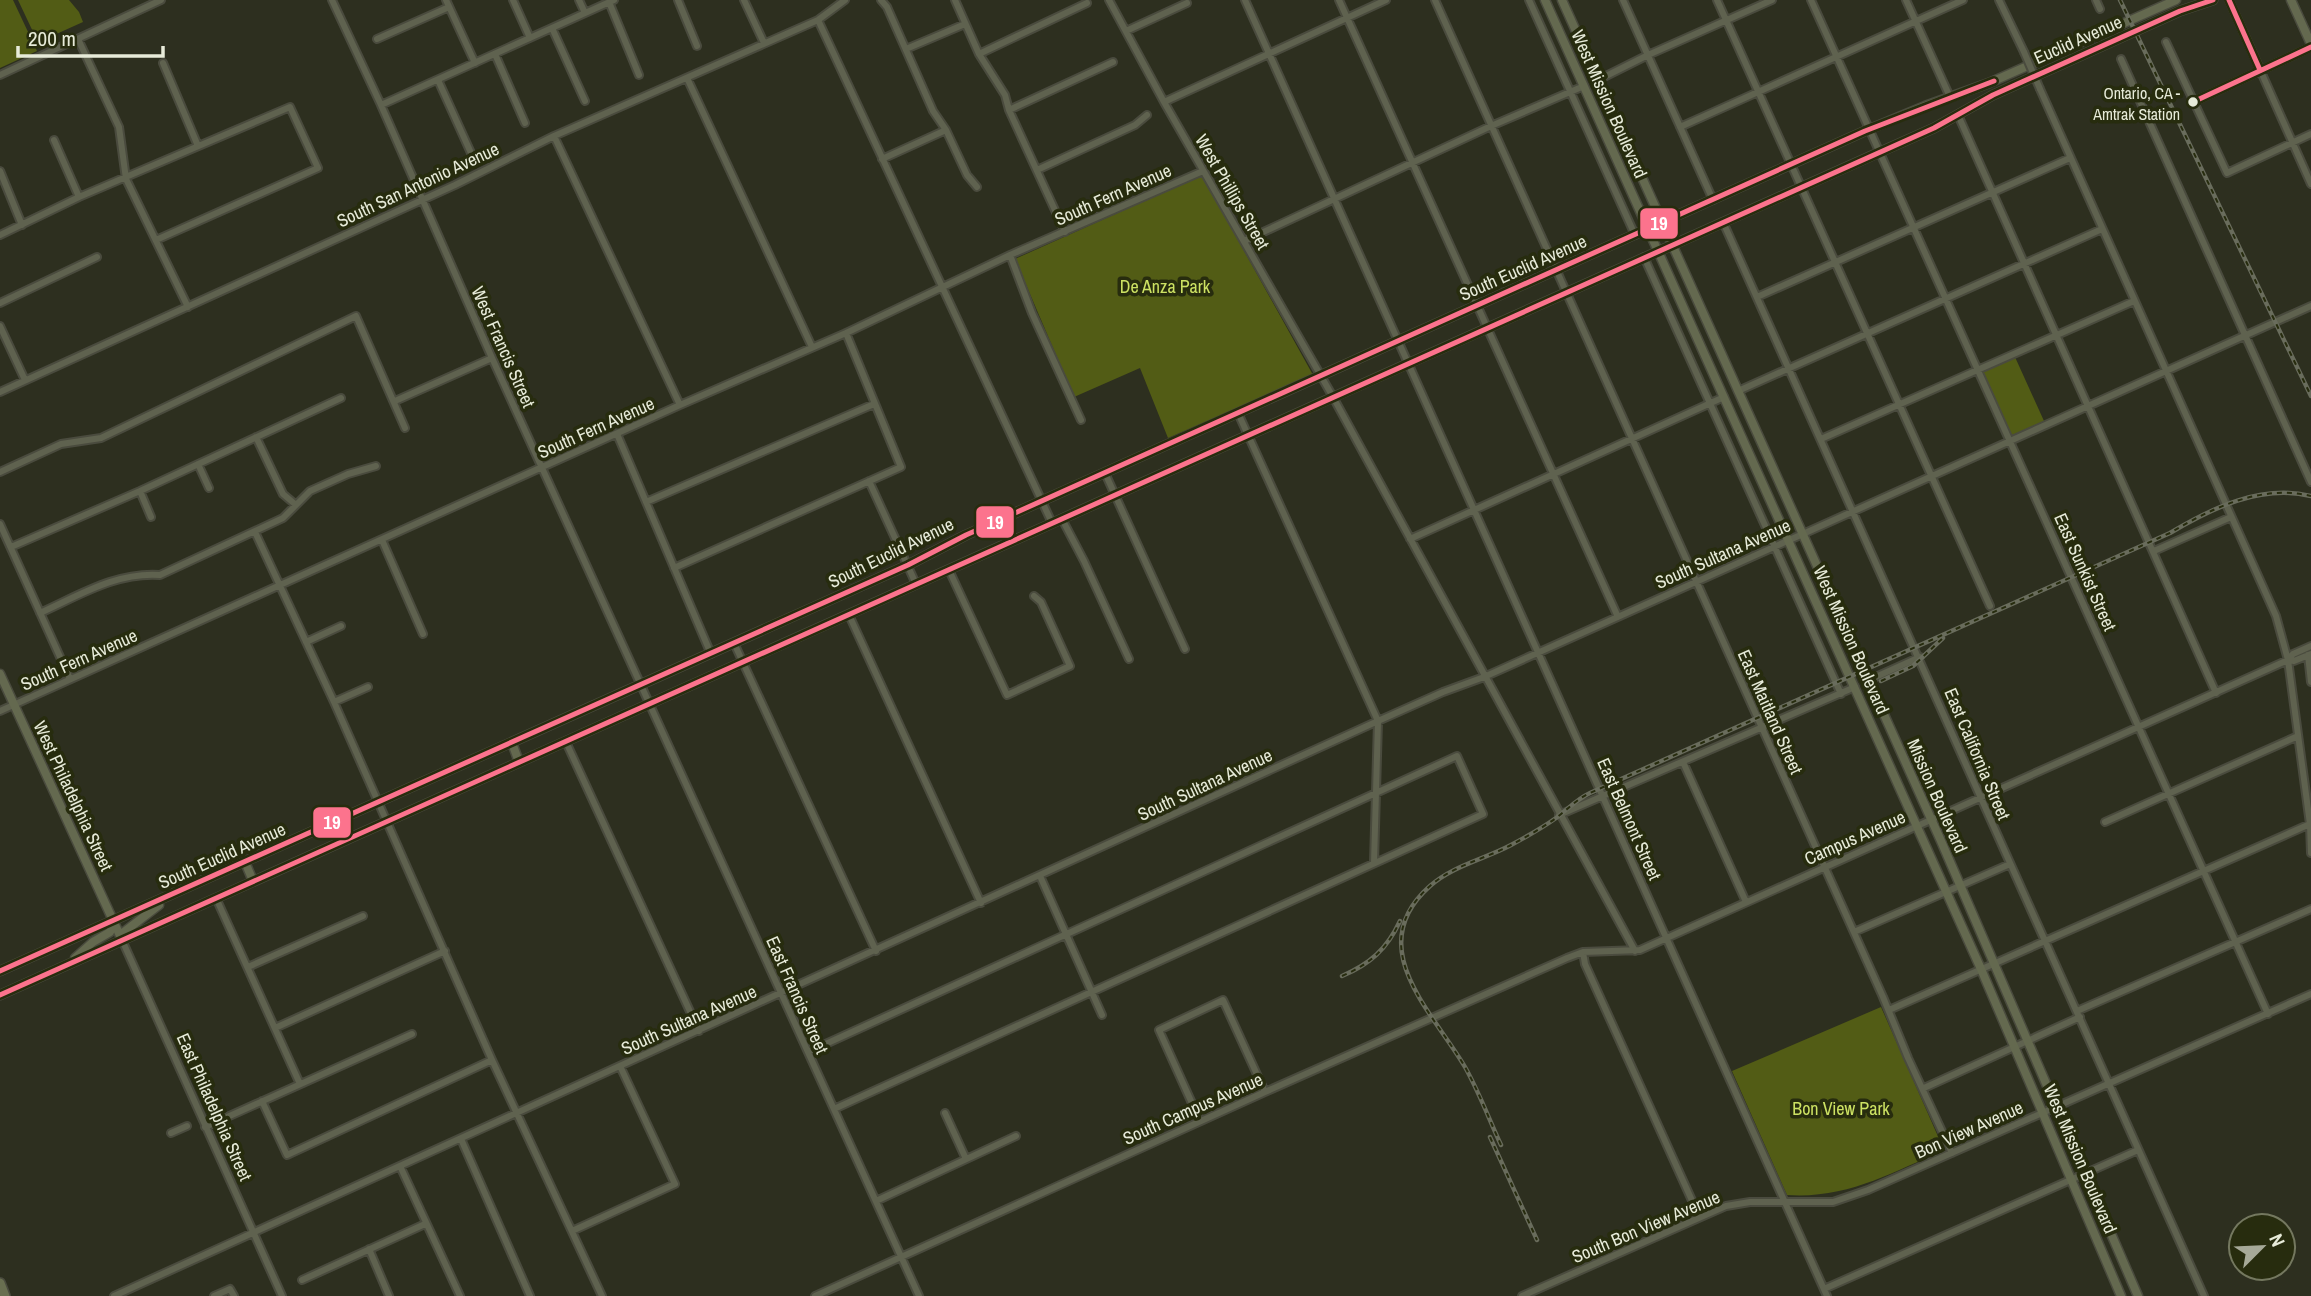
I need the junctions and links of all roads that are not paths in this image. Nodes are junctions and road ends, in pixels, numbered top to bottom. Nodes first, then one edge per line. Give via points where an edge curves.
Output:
1 (161, 0) edge
2 (332, 0) edge
3 (446, 0) edge
4 (513, 0) edge
5 (579, 0) edge
6 (678, 0) edge
7 (744, 0) edge
8 (845, 0) edge
9 (881, 0) edge
10 (955, 0) edge
11 (1109, 0) edge
12 (1245, 0) edge
13 (1339, 0) edge
14 (1386, 0) edge
15 (1435, 0) edge
16 (1529, 0) edge
17 (1545, 0) edge
18 (1562, 0) edge
19 (1623, 0) edge
20 (1717, 0) edge
21 (1772, 0) edge
22 (1811, 0) edge
23 (1906, 0) edge
24 (1963, 0) edge
25 (1999, 0) edge
26 (2096, 0) edge
27 (2176, 0) edge
28 (2213, 0) edge
29 (2229, 0) edge
30 (2291, 0) edge
31 (611, 1) edge
32 (1087, 3) dead end
33 (1187, 3) dead end
34 (449, 7) junction
35 (2100, 9) dead end
36 (585, 13) junction
37 (1347, 18) junction
38 (818, 19) junction
39 (1727, 20) junction
40 (1915, 22) junction
41 (965, 24) junction
42 (552, 28) junction
43 (1126, 31) junction
44 (530, 38) junction
45 (78, 39) junction
46 (377, 39) dead end
47 (2166, 42) dead end
48 (764, 43) junction
49 (697, 46) dead end
50 (2311, 46) edge
51 (906, 49) junction
52 (1269, 53) junction
53 (495, 54) junction
54 (979, 54) junction
55 (1648, 55) junction
56 (1836, 57) junction
57 (2121, 59) dead end
58 (1114, 62) dead end
59 (163, 63) dead end
60 (475, 63) junction
61 (2260, 70) junction
62 (0, 75) edge
63 (639, 75) dead end
64 (687, 78) junction
65 (438, 80) junction
66 (1598, 80) junction
67 (1584, 86) junction
68 (1570, 92) junction
69 (1759, 92) junction
70 (1950, 97) junction
71 (585, 101) dead end
72 (1164, 102) junction
73 (2193, 102) junction
74 (381, 105) junction
75 (1009, 110) junction
76 (1147, 115) dead end
77 (1958, 115) junction
78 (525, 123) dead end
79 (1491, 125) junction
80 (1680, 127) junction
81 (1870, 129) junction
82 (946, 130) junction
83 (2311, 134) edge
84 (554, 136) junction
85 (54, 140) dead end
86 (2292, 143) junction
87 (198, 146) junction
88 (1880, 152) junction
89 (471, 153) dead end
90 (2070, 158) junction
91 (882, 159) junction
92 (1413, 162) junction
93 (1792, 165) junction
94 (1037, 170) junction
95 (1203, 170) junction
96 (0, 171) edge
97 (125, 179) junction
98 (2311, 184) edge
99 (977, 187) dead end
100 (1802, 187) junction
101 (1991, 192) junction
102 (79, 197) junction
103 (1334, 198) junction
104 (422, 200) junction
105 (1713, 200) junction
106 (1723, 222) junction
107 (1662, 223) junction
108 (22, 225) junction
109 (1914, 226) junction
110 (1648, 229) junction
111 (2102, 229) junction
112 (1065, 232) junction
113 (0, 235) edge
114 (1635, 235) junction
115 (1667, 235) joint
116 (156, 240) junction
117 (1244, 241) junction
118 (1672, 245) junction
119 (1658, 251) junction
120 (1010, 255) junction
121 (97, 257) dead end
122 (1644, 257) junction
123 (1835, 262) junction
124 (2024, 263) junction
125 (1556, 271) junction
126 (942, 287) junction
127 (1565, 292) junction
128 (1757, 297) junction
129 (1947, 298) junction
130 (2134, 301) junction
131 (0, 303) edge
132 (1478, 306) junction
133 (2311, 306) edge
134 (188, 307) junction
135 (0, 327) edge
136 (1487, 328) junction
137 (846, 333) junction
138 (1867, 334) junction
139 (2056, 335) junction
140 (2245, 336) junction
141 (1399, 341) junction
142 (812, 347) junction
143 (492, 358) junction
144 (1409, 363) junction
145 (1789, 370) junction
146 (1978, 370) junction
147 (2166, 371) junction
148 (1319, 376) junction
149 (25, 380) junction
150 (1738, 391) junction
151 (0, 392) edge
152 (1333, 397) junction
153 (1724, 397) junction
154 (341, 398) dead end
155 (395, 401) junction
156 (1710, 402) junction
157 (874, 404) junction
158 (1900, 404) junction
159 (680, 405) junction
160 (2088, 406) junction
161 (1238, 413) junction
162 (1081, 420) dead end
163 (405, 428) dead end
164 (617, 434) junction
165 (1248, 435) junction
166 (256, 437) junction
167 (1632, 438) junction
168 (1821, 439) junction
169 (2010, 442) junction
170 (198, 464) junction
171 (376, 466) dead end
172 (542, 467) junction
173 (0, 472) edge
174 (1105, 473) junction
175 (1554, 474) junction
176 (1932, 475) junction
177 (869, 481) junction
178 (2311, 482) edge
179 (209, 488) dead end
180 (140, 491) junction
181 (1115, 495) junction
182 (646, 502) junction
183 (1042, 502) junction
184 (296, 505) junction
185 (1475, 509) junction
186 (1853, 511) junction
187 (151, 517) dead end
188 (2231, 517) junction
189 (1062, 519) junction
190 (1052, 523) junction
191 (0, 524) edge
192 (255, 532) junction
193 (1802, 534) junction
194 (1410, 539) junction
195 (382, 540) junction
196 (1789, 540) junction
197 (1775, 546) junction
198 (11, 547) junction
199 (2154, 551) junction
200 (908, 565) junction
201 (674, 568) junction
202 (948, 570) junction
203 (1696, 582) junction
204 (916, 584) junction
205 (280, 586) junction
206 (1034, 596) dead end
207 (1990, 606) dead end
208 (40, 612) junction
209 (849, 614) junction
210 (1618, 617) junction
211 (341, 626) dead end
212 (423, 634) dead end
213 (306, 642) junction
214 (734, 643) junction
215 (2311, 646) edge
216 (1185, 649) dead end
217 (1539, 652) junction
218 (711, 654) junction
219 (2309, 655) edge
220 (1920, 657) junction
221 (1129, 659) dead end
222 (2288, 660) junction
223 (742, 662) junction
224 (0, 674) edge
225 (1484, 677) junction
226 (70, 679) junction
227 (1869, 680) junction
228 (2310, 680) edge
229 (642, 685) junction
230 (368, 687) dead end
231 (1855, 687) junction
232 (2216, 693) junction
233 (1841, 694) junction
234 (334, 702) junction
235 (14, 705) junction
236 (651, 705) junction
237 (0, 711) edge
238 (1378, 722) junction
239 (1761, 727) junction
240 (2139, 728) junction
241 (2298, 736) junction
242 (566, 741) junction
243 (512, 743) junction
244 (519, 762) junction
245 (1682, 762) junction
246 (2169, 792) junction
247 (1376, 793) junction
248 (1604, 797) junction
249 (1980, 797) junction
250 (377, 803) junction
251 (1559, 816) junction
252 (1930, 819) junction
253 (2105, 821) dead end
254 (385, 822) junction
255 (2310, 824) edge
256 (1916, 826) junction
257 (2311, 853) edge
258 (245, 862) junction
259 (1374, 863) junction
260 (2010, 864) junction
261 (1825, 867) junction
262 (2204, 870) junction
263 (1040, 876) junction
264 (253, 881) junction
265 (1959, 885) junction
266 (183, 890) junction
267 (1946, 890) junction
268 (216, 898) junction
269 (1746, 902) junction
270 (981, 903) junction
271 (2311, 909) edge
272 (363, 916) dead end
273 (113, 922) junction
274 (117, 932) joint
275 (1854, 932) junction
276 (1065, 933) junction
277 (1667, 938) junction
278 (122, 940) junction
279 (2045, 940) junction
280 (2235, 942) junction
281 (444, 951) junction
282 (876, 951) junction
283 (1634, 951) junction
284 (1583, 952) junction
285 (1994, 964) junction
286 (248, 967) junction
287 (61, 968) junction
288 (1982, 969) junction
289 (0, 971) edge
290 (1091, 991) junction
291 (782, 994) junction
292 (2311, 994) edge
293 (0, 995) edge
294 (1889, 1010) junction
295 (2078, 1014) junction
296 (2268, 1014) junction
297 (1102, 1015) dead end
298 (275, 1028) junction
299 (699, 1031) junction
300 (412, 1034) dead end
301 (2028, 1042) junction
302 (2015, 1047) junction
303 (808, 1052) junction
304 (492, 1060) junction
305 (620, 1066) junction
306 (300, 1084) junction
307 (2108, 1084) junction
308 (1924, 1088) junction
309 (1265, 1092) junction
310 (262, 1101) junction
311 (2057, 1107) junction
312 (834, 1109) junction
313 (945, 1112) dead end
314 (519, 1113) junction
315 (2042, 1113) junction
316 (1200, 1121) junction
317 (187, 1126) dead end
318 (205, 1127) junction
319 (171, 1133) dead end
320 (1016, 1136) dead end
321 (461, 1139) junction
322 (2138, 1150) junction
323 (1952, 1153) junction
324 (966, 1159) junction
325 (400, 1166) junction
326 (2087, 1173) junction
327 (2071, 1180) junction
328 (876, 1201) junction
329 (1786, 1202) junction
330 (1699, 1216) junction
331 (425, 1224) junction
332 (572, 1231) junction
333 (254, 1233) junction
334 (369, 1249) junction
335 (901, 1257) junction
336 (302, 1280) dead end
337 (0, 1283) edge
338 (1826, 1293) edge
339 (5, 1296) edge
340 (114, 1296) edge
341 (214, 1296) edge
342 (233, 1296) edge
343 (282, 1296) edge
344 (389, 1296) edge
345 (460, 1296) edge
346 (530, 1296) edge
347 (602, 1296) edge
348 (815, 1296) edge
349 (919, 1296) edge
350 (1522, 1296) edge
351 (2121, 1296) edge
352 (2138, 1296) edge
353 (2204, 1296) edge

1 - 45 street
2 - 74 street, West Francis Street
3 - 34 street
4 - 44 street
5 - 36 street
6 - 49 street
7 - 48 street
8 - 38 street, South San Antonio Avenue
9 - 51 street
10 - 41 street
11 - 43 street, West Phillips Street
12 - 52 street, East Belmont Street
13 - 37 street
14 - 37 street
15 - 79 street, East Maitland Street
16 - 68 street
17 - 67 main road, West Mission Boulevard
18 - 66 main road, West Mission Boulevard
19 - 55 street
20 - 39 street
21 - 39 street
22 - 56 street, East Sunkist Street
23 - 40 street
24 - 40 street
25 - 90 street, bridge
26 - 35 street
27 - 70 main road, Euclid Avenue
28 - 77 main road, Euclid Avenue via 1993,95
29 - 61 street
30 - 50 main road
31 - 36 street
31 - 63 street
32 - 54 street
33 - 43 street
34 - 46 street
34 - 60 street
36 - 42 street
37 - 52 street
37 - 92 street
38 - 48 street, South San Antonio Avenue
38 - 91 street
39 - 55 street
39 - 69 street
40 - 56 street
40 - 70 street
41 - 51 street
41 - 54 street
42 - 44 street
42 - 71 street
43 - 72 street, West Phillips Street
44 - 53 street
45 - 62 street
45 - 97 street via 119,127
47 - 73 street
48 - 64 street, South San Antonio Avenue
50 - 61 street
51 - 82 street
52 - 72 street
52 - 103 street, East Belmont Street
53 - 60 street
53 - 78 street
54 - 75 street
55 - 66 street
55 - 80 street
56 - 69 street
56 - 81 street, East Sunkist Street
57 - 140 street
58 - 75 street
59 - 87 street
60 - 65 street
61 - 73 street
61 - 86 street
64 - 84 street, South San Antonio Avenue
64 - 142 street
65 - 74 street
65 - 89 street
66 - 107 main road, West Mission Boulevard
67 - 68 street
67 - 110 main road, West Mission Boulevard
68 - 79 street
68 - 114 street
69 - 80 street
69 - 93 street
70 - 81 main road, South Euclid Avenue
72 - 95 street, West Phillips Street
73 - 86 street via 2227,173
74 - 104 street, West Francis Street
75 - 94 street
76 - 94 street via 1135,125
77 - 88 main road, South Euclid Avenue
77 - 101 street
79 - 92 street
79 - 125 street, East Maitland Street
80 - 105 street
81 - 88 street, East Sunkist Street
81 - 93 main road, South Euclid Avenue
82 - 91 street
82 - 99 street
83 - 86 street
84 - 104 street, South San Antonio Avenue
84 - 159 street
85 - 102 street
86 - 98 street
87 - 97 street
87 - 116 street via 290,107 318,167
88 - 100 main road, South Euclid Avenue
88 - 109 street, East Sunkist Street
90 - 101 street
90 - 111 street
91 - 126 street
92 - 103 street
92 - 132 street
93 - 100 street
93 - 105 main road, South Euclid Avenue
94 - 112 street
95 - 112 street, South Fern Avenue
95 - 117 street, West Phillips Street
96 - 108 street
97 - 102 street
97 - 116 street
100 - 106 main road, South Euclid Avenue
100 - 123 street
101 - 109 street
101 - 124 street
102 - 108 street
103 - 117 street
103 - 141 street, East Belmont Street
104 - 134 street, South San Antonio Avenue
104 - 143 street, West Francis Street
105 - 107 main road, South Euclid Avenue
106 - 118 main road, South Euclid Avenue
106 - 128 street, East California Street
107 - 110 main road, South Euclid Avenue
107 - 115 main road, West Mission Boulevard
108 - 113 street
109 - 123 street
109 - 129 street, East Sunkist Street
110 - 114 main road, South Euclid Avenue
110 - 119 main road, West Mission Boulevard
111 - 124 street
111 - 130 street
112 - 120 street, South Fern Avenue
114 - 125 main road, South Euclid Avenue
115 - 118 main road, Mission Boulevard
116 - 134 street
117 - 148 street, West Phillips Street
118 - 119 main road, South Euclid Avenue
118 - 150 main road, Mission Boulevard
119 - 122 main road, South Euclid Avenue
119 - 153 main road, West Mission Boulevard
120 - 126 street, South Fern Avenue
120 - 162 street
121 - 131 street
122 - 127 main road, South Euclid Avenue
122 - 156 street
123 - 128 street
123 - 138 street
124 - 129 street
124 - 139 street
125 - 127 street, East Maitland Street
125 - 132 main road, South Euclid Avenue
126 - 137 street, South Fern Avenue
126 - 183 street
127 - 136 main road, South Euclid Avenue
127 - 167 street, East Maitland Street
128 - 145 street, East California Street
129 - 138 street
129 - 146 street, East Sunkist Street
130 - 139 street
130 - 147 street
132 - 136 street
132 - 141 main road, South Euclid Avenue
133 - 140 street, South Sultana Avenue
134 - 149 street, South San Antonio Avenue
135 - 149 street
136 - 144 main road, South Euclid Avenue
136 - 175 street
137 - 142 street, South Fern Avenue
137 - 157 street
138 - 145 street
138 - 158 street
139 - 146 street
139 - 160 street
140 - 147 street, South Sultana Avenue
140 - 178 street
141 - 144 street, East Belmont Street
141 - 148 main road, South Euclid Avenue
142 - 159 street, South Fern Avenue
143 - 155 street
143 - 172 street, West Francis Street
144 - 152 main road, South Euclid Avenue
144 - 185 street, East Belmont Street
145 - 150 street
145 - 168 street, East California Street
146 - 158 street
146 - 169 street, East Sunkist Street
147 - 160 street, South Sultana Avenue
147 - 188 street
148 - 152 street, West Phillips Street
148 - 161 main road, South Euclid Avenue
149 - 151 street, South San Antonio Avenue
150 - 193 main road, Mission Boulevard
152 - 165 main road, South Euclid Avenue
152 - 194 street, West Phillips Street
153 - 156 street
153 - 196 main road, West Mission Boulevard
154 - 166 street
155 - 163 street
155 - 173 street via 356,316 101,438 61,444
156 - 167 street
156 - 197 street
157 - 177 street via 901,467
157 - 182 street
158 - 168 street
158 - 176 street
159 - 164 street, South Fern Avenue
160 - 169 street, South Sultana Avenue
160 - 199 street
161 - 165 street
161 - 174 main road, South Euclid Avenue
164 - 172 street, South Fern Avenue
164 - 182 street
165 - 181 main road, South Euclid Avenue
165 - 238 street
166 - 170 street
166 - 184 street via 283,494
167 - 175 street
167 - 203 street, East Maitland Street
168 - 186 street, East California Street
169 - 176 street, South Sultana Avenue
169 - 240 street, East Sunkist Street
170 - 179 street
170 - 180 street
171 - 184 street via 310,491
172 - 195 street, South Fern Avenue
172 - 229 street, West Francis Street
174 - 181 street
174 - 183 main road, South Euclid Avenue
175 - 185 street
175 - 210 street
176 - 186 street, South Sultana Avenue
176 - 207 street
177 - 200 street
177 - 201 street
180 - 187 street
180 - 198 street
181 - 189 main road, South Euclid Avenue
181 - 216 street
182 - 201 street
183 - 190 street
183 - 200 main road, South Euclid Avenue
184 - 192 street via 284,518
185 - 194 street
185 - 217 street, East Belmont Street
186 - 193 street, South Sultana Avenue
186 - 220 street, East California Street
188 - 199 street
188 - 222 street via 2276,616
189 - 190 main road, South Euclid Avenue
189 - 221 street
190 - 202 main road, South Euclid Avenue
191 - 198 street
192 - 205 street
192 - 208 street via 160,575 119,577
193 - 196 street, South Sultana Avenue
193 - 227 main road, Mission Boulevard
194 - 225 street, West Phillips Street
195 - 205 street, South Fern Avenue
195 - 212 street
196 - 197 street, South Sultana Avenue
196 - 231 main road, West Mission Boulevard
197 - 203 street, South Sultana Avenue
197 - 233 street
198 - 208 street
199 - 232 street
200 - 204 street
200 - 214 main road, South Euclid Avenue
201 - 218 street
202 - 204 main road, South Euclid Avenue
202 - 206 street via 1007,695 1070,666
203 - 210 street, South Sultana Avenue
203 - 239 street, East Maitland Street
204 - 209 main road, South Euclid Avenue
205 - 213 street
205 - 226 street, South Fern Avenue
208 - 226 street
209 - 223 main road, South Euclid Avenue
209 - 270 street
210 - 217 street, South Sultana Avenue
211 - 213 street
213 - 234 street
214 - 218 main road, South Euclid Avenue
214 - 223 street
215 - 222 street, Campus Avenue
217 - 225 street, South Sultana Avenue
217 - 248 street, East Belmont Street
218 - 229 main road, South Euclid Avenue
219 - 222 street, Campus Avenue
219 - 228 street
220 - 227 street
220 - 249 street, East California Street
222 - 232 street, Campus Avenue
222 - 241 street
223 - 236 main road, South Euclid Avenue
223 - 282 street
224 - 235 main road, West Philadelphia Street
225 - 238 street, South Sultana Avenue
225 - 251 street, West Phillips Street
226 - 235 street, South Fern Avenue
227 - 252 main road, Mission Boulevard
229 - 236 street, West Francis Street
229 - 243 main road, South Euclid Avenue
230 - 234 street
231 - 233 street
231 - 256 main road, West Mission Boulevard
232 - 240 street, Campus Avenue
233 - 239 street
234 - 250 street
235 - 237 street, South Fern Avenue
235 - 273 main road, West Philadelphia Street
236 - 242 main road, South Euclid Avenue
236 - 291 street, East Francis Street
238 - 247 street
238 - 263 street, South Sultana Avenue
239 - 245 street
239 - 261 street, East Maitland Street
240 - 246 street, East Sunkist Street
240 - 249 street, Campus Avenue
241 - 246 street
241 - 255 street
242 - 244 main road, South Euclid Avenue
242 - 299 street
243 - 244 main road
243 - 250 main road, South Euclid Avenue
244 - 254 main road, South Euclid Avenue
245 - 248 street
245 - 269 street
246 - 253 street
246 - 262 street, East Sunkist Street
247 - 259 street
247 - 259 street via 1458,756 1483,814
247 - 276 street
248 - 251 street
248 - 277 street, East Belmont Street
249 - 252 street, Campus Avenue
249 - 260 street, East California Street
250 - 254 street
250 - 258 main road, South Euclid Avenue
251 - 283 street, West Phillips Street
252 - 256 street, Campus Avenue
252 - 265 main road, Mission Boulevard
254 - 264 main road, South Euclid Avenue
254 - 281 street
255 - 257 street
255 - 262 street
256 - 261 street, Campus Avenue
256 - 267 main road, West Mission Boulevard
258 - 264 main road
258 - 266 main road, South Euclid Avenue
259 - 290 street
260 - 265 street
260 - 279 street, East California Street
261 - 269 street, Campus Avenue
261 - 275 street, East Maitland Street
262 - 279 street
262 - 280 street, East Sunkist Street
263 - 270 street, South Sultana Avenue
263 - 276 street
264 - 268 main road, South Euclid Avenue
265 - 267 street
265 - 285 main road, Mission Boulevard
266 - 273 main road, South Euclid Avenue
266 - 278 main road via 126,930
267 - 275 street
267 - 288 main road, West Mission Boulevard
268 - 278 main road, South Euclid Avenue
268 - 286 street
269 - 277 street, Campus Avenue
270 - 282 street, South Sultana Avenue
271 - 280 street
272 - 286 street
273 - 274 main road, West Philadelphia Street
273 - 287 main road via 111,931
273 - 289 main road, South Euclid Avenue
274 - 278 main road, East Philadelphia Street
275 - 294 street, East Maitland Street
276 - 290 street
276 - 303 street
277 - 283 street, Campus Avenue
277 - 329 street, East Belmont Street
278 - 287 main road, South Euclid Avenue
278 - 318 street, East Philadelphia Street
279 - 285 street
279 - 295 street, East California Street
280 - 295 street
280 - 296 street, East Sunkist Street
281 - 298 street
281 - 304 street
282 - 291 street, South Sultana Avenue
283 - 284 street, Campus Avenue
284 - 309 street, South Campus Avenue
284 - 330 street
285 - 288 street
285 - 301 main road, Mission Boulevard
286 - 298 street
287 - 293 main road, South Euclid Avenue
288 - 294 street
288 - 302 main road, West Mission Boulevard
290 - 297 street
290 - 312 street
291 - 299 street, South Sultana Avenue
291 - 303 street, East Francis Street
292 - 296 street, Bon View Avenue
294 - 308 street, East Maitland Street
295 - 301 street
295 - 307 street, East California Street
296 - 307 street, Bon View Avenue
298 - 306 street
299 - 305 street, South Sultana Avenue
300 - 306 street
301 - 302 street
301 - 311 main road, Mission Boulevard
302 - 308 street
302 - 315 main road, West Mission Boulevard
303 - 312 street, East Francis Street
304 - 310 street via 286,1155
304 - 314 street
305 - 314 street, South Sultana Avenue
305 - 332 street via 675,1184
306 - 310 street
307 - 311 street, Bon View Avenue
307 - 322 street, East California Street
308 - 323 street, East Maitland Street
309 - 316 street, South Campus Avenue
309 - 316 street via 1223,1000 1159,1030
310 - 318 street
311 - 315 street, Bon View Avenue
311 - 326 main road, Mission Boulevard
312 - 328 street, East Francis Street
313 - 324 street
314 - 321 street, South Sultana Avenue
314 - 332 street
315 - 323 street, Bon View Avenue
315 - 327 main road, West Mission Boulevard
316 - 335 street, South Campus Avenue
317 - 319 street
318 - 333 street, East Philadelphia Street
320 - 324 street
321 - 325 street, South Sultana Avenue
321 - 346 street
322 - 326 street
322 - 353 street, East California Street
323 - 329 street, Bon View Avenue via 1833,1202
324 - 328 street
325 - 331 street
325 - 333 street, South Sultana Avenue
326 - 327 street
326 - 352 main road, Mission Boulevard
327 - 338 street
327 - 351 main road, West Mission Boulevard
328 - 335 street, East Francis Street
329 - 330 street, South Bon View Avenue via 1750,1202
329 - 338 street, East Belmont Street
330 - 350 street, South Bon View Avenue
331 - 334 street
331 - 345 street
332 - 347 street
333 - 340 street, South Sultana Avenue
333 - 343 street, East Philadelphia Street
334 - 336 street
334 - 344 street
335 - 348 street, South Campus Avenue
335 - 349 street, East Francis Street
337 - 339 highway
341 - 342 street via 230,1289

